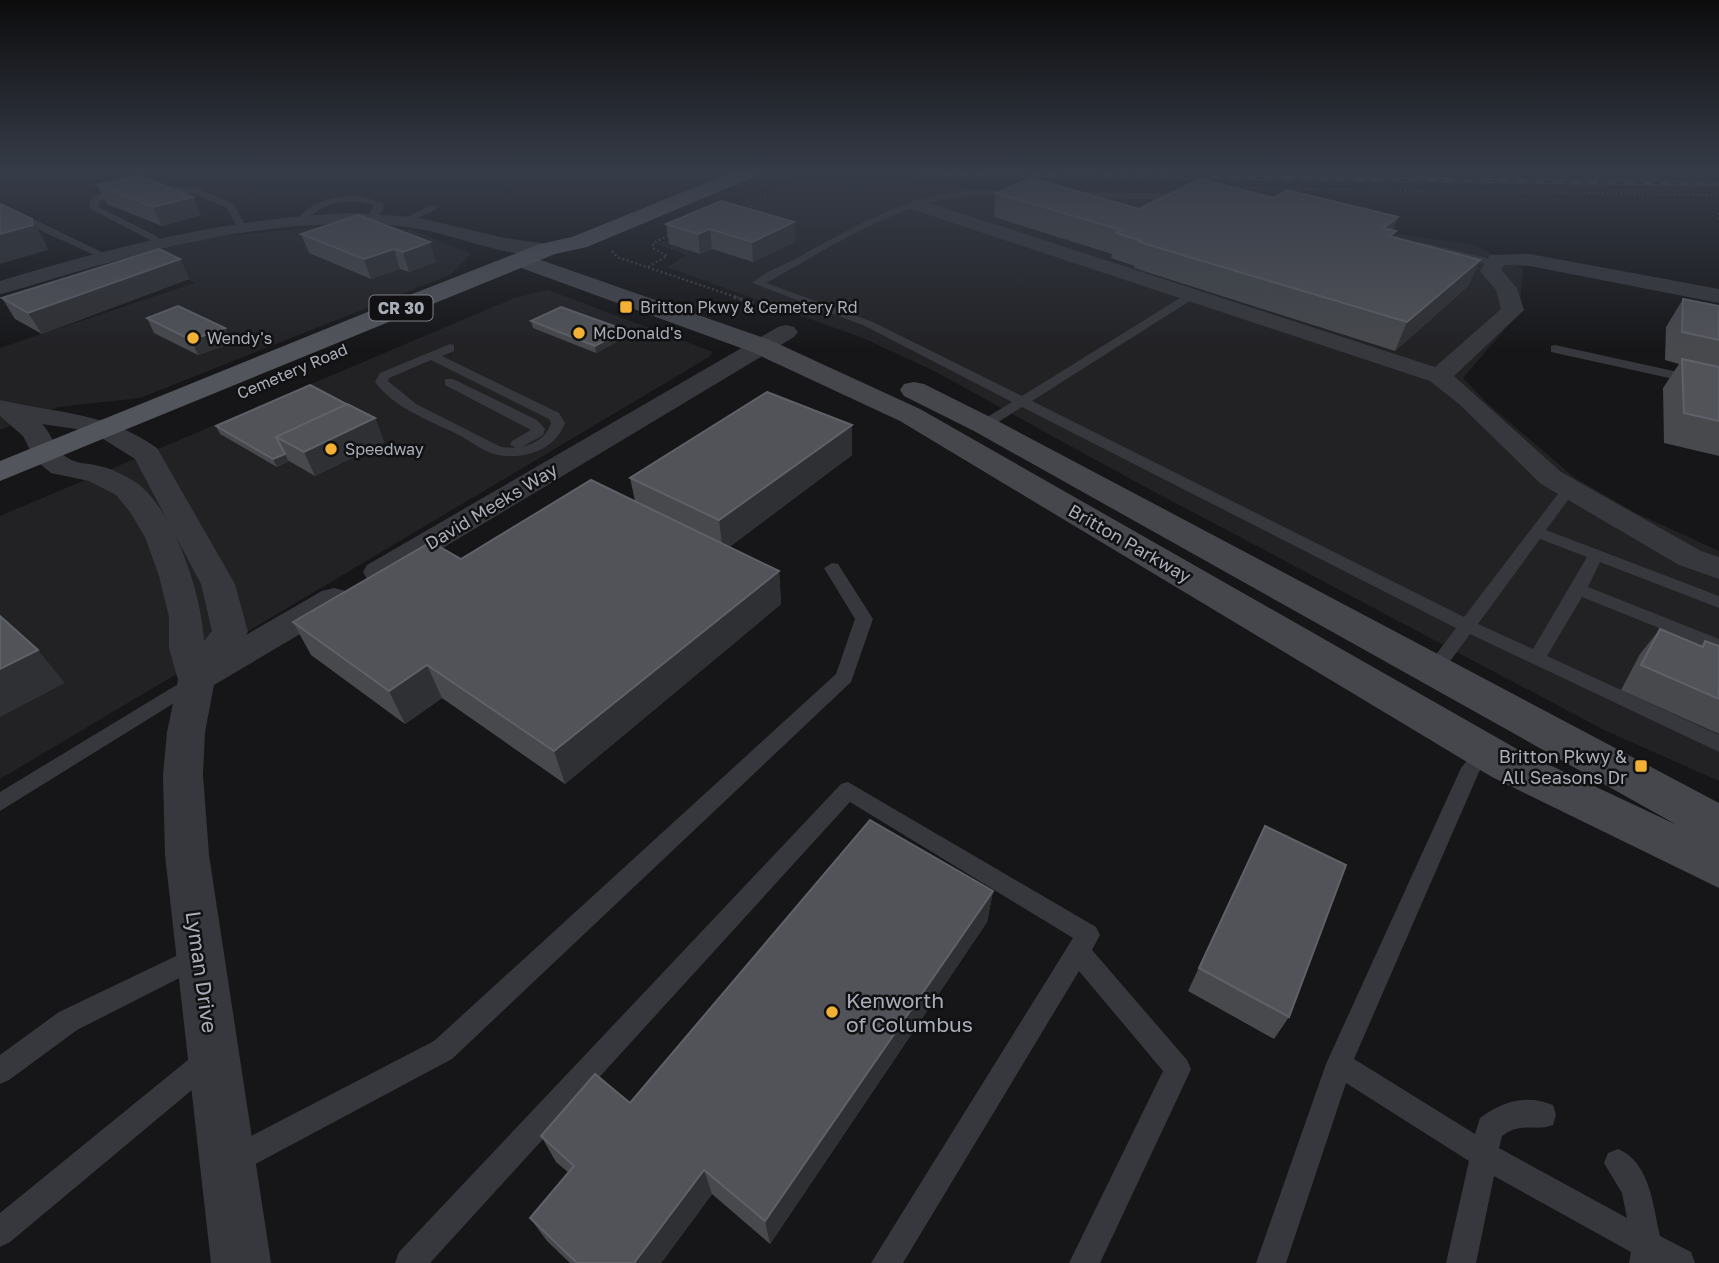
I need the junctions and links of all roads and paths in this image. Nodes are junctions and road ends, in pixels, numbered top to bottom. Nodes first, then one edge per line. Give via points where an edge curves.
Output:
1 (54, 232) edge
2 (141, 232) edge
3 (215, 232) edge
4 (452, 232) edge
5 (597, 232) edge
6 (857, 232) edge
7 (999, 232) edge
8 (157, 243) junction
9 (1417, 244) edge
10 (543, 253) junction
11 (105, 256) junction
12 (1495, 263) junction
13 (0, 288) edge
14 (1192, 295) junction
15 (1719, 296) edge
16 (773, 339) junction
17 (450, 348) dead end
18 (1555, 349) dead end
19 (435, 358) junction
20 (425, 370) dead end
21 (1439, 376) junction
22 (449, 382) dead end
23 (1719, 385) edge
24 (1024, 400) junction
25 (4, 413) edge
26 (984, 425) junction
27 (119, 434) junction
28 (467, 434) junction
29 (548, 442) junction
30 (578, 455) junction
31 (53, 460) junction
32 (0, 472) edge
33 (1569, 489) junction
34 (0, 493) edge
35 (1537, 532) junction
36 (1596, 554) junction
37 (832, 568) dead end
38 (1719, 569) edge
39 (1578, 589) junction
40 (1719, 602) edge
41 (1467, 626) junction
42 (1719, 646) edge
43 (1536, 659) junction
44 (1434, 670) junction
45 (196, 680) junction
46 (1719, 744) edge
47 (1485, 752) junction
48 (0, 803) edge
49 (1719, 825) edge
50 (1719, 867) edge
51 (1077, 951) junction
52 (200, 955) junction
53 (213, 1056) junction
54 (1339, 1064) junction
55 (0, 1071) edge
56 (1542, 1115) dead end
57 (1484, 1155) junction
58 (228, 1163) junction
59 (1618, 1163) dead end
60 (0, 1232) edge
61 (1645, 1254) edge
62 (241, 1263) edge
63 (410, 1263) edge
64 (886, 1263) edge
65 (1084, 1263) edge
66 (1271, 1263) edge
67 (1461, 1263) edge
68 (1680, 1263) edge

1 - 11 lane
2 - 8 lane
3 - 8 street
4 - 10 street
5 - 10 main road, Cemetery Road / CR 30
6 - 24 lane via 758,283 869,324
7 - 14 street
8 - 11 street
9 - 12 lane
10 - 16 main road, Britton Parkway
10 - 27 main road, Cemetery Road / CR 30
11 - 13 street
12 - 15 street via 1497,259 1530,260
12 - 21 street via 1490,271 1506,288 1513,310
14 - 21 street
14 - 24 lane
16 - 26 main road, Britton Parkway via 874,371
16 - 30 street, David Meeks Way
16 - 47 main road, Britton Parkway
17 - 19 lane
18 - 23 lane
19 - 20 lane via 421,368
19 - 28 lane via 384,376 381,382 398,397
19 - 29 lane via 554,416 557,431
21 - 33 street via 1551,478
22 - 28 lane via 538,429 536,435 518,444 506,445 478,433
24 - 26 lane
24 - 41 lane
25 - 27 street via 66,418
25 - 31 street via 35,432
26 - 44 main road, Britton Parkway
27 - 31 main road, Cemetery Road / CR 30
27 - 45 street, Lyman Drive via 146,454 218,583 230,632
28 - 29 lane via 500,452
29 - 30 lane
30 - 45 street, David Meeks Way
31 - 32 main road, Cemetery Road / CR 30
31 - 34 main road, Cemetery Road / CR 30
31 - 45 street, Lyman Drive via 127,489 144,508 175,576 187,617 187,648
33 - 35 lane
33 - 38 street via 1690,558
35 - 36 lane
35 - 41 lane
36 - 39 lane
36 - 40 lane
37 - 58 lane via 864,619 844,677 443,1050
39 - 42 lane
39 - 43 lane
41 - 43 lane
41 - 44 lane
43 - 46 lane
44 - 49 main road, Britton Parkway
45 - 48 lane
45 - 52 street, Lyman Drive via 183,775 187,855
47 - 50 main road, Britton Parkway
47 - 54 lane via 1471,768
51 - 63 lane via 1088,935 848,790
51 - 64 lane
51 - 65 lane via 1178,1069
52 - 53 street, Lyman Drive
52 - 55 lane via 68,1021
53 - 58 street, Lyman Drive
53 - 60 lane
54 - 57 lane
54 - 66 lane
56 - 57 lane via 1527,1111 1505,1116 1490,1128
57 - 61 lane
57 - 67 lane
58 - 62 street, Lyman Drive
59 - 61 lane via 1635,1187
61 - 68 lane

